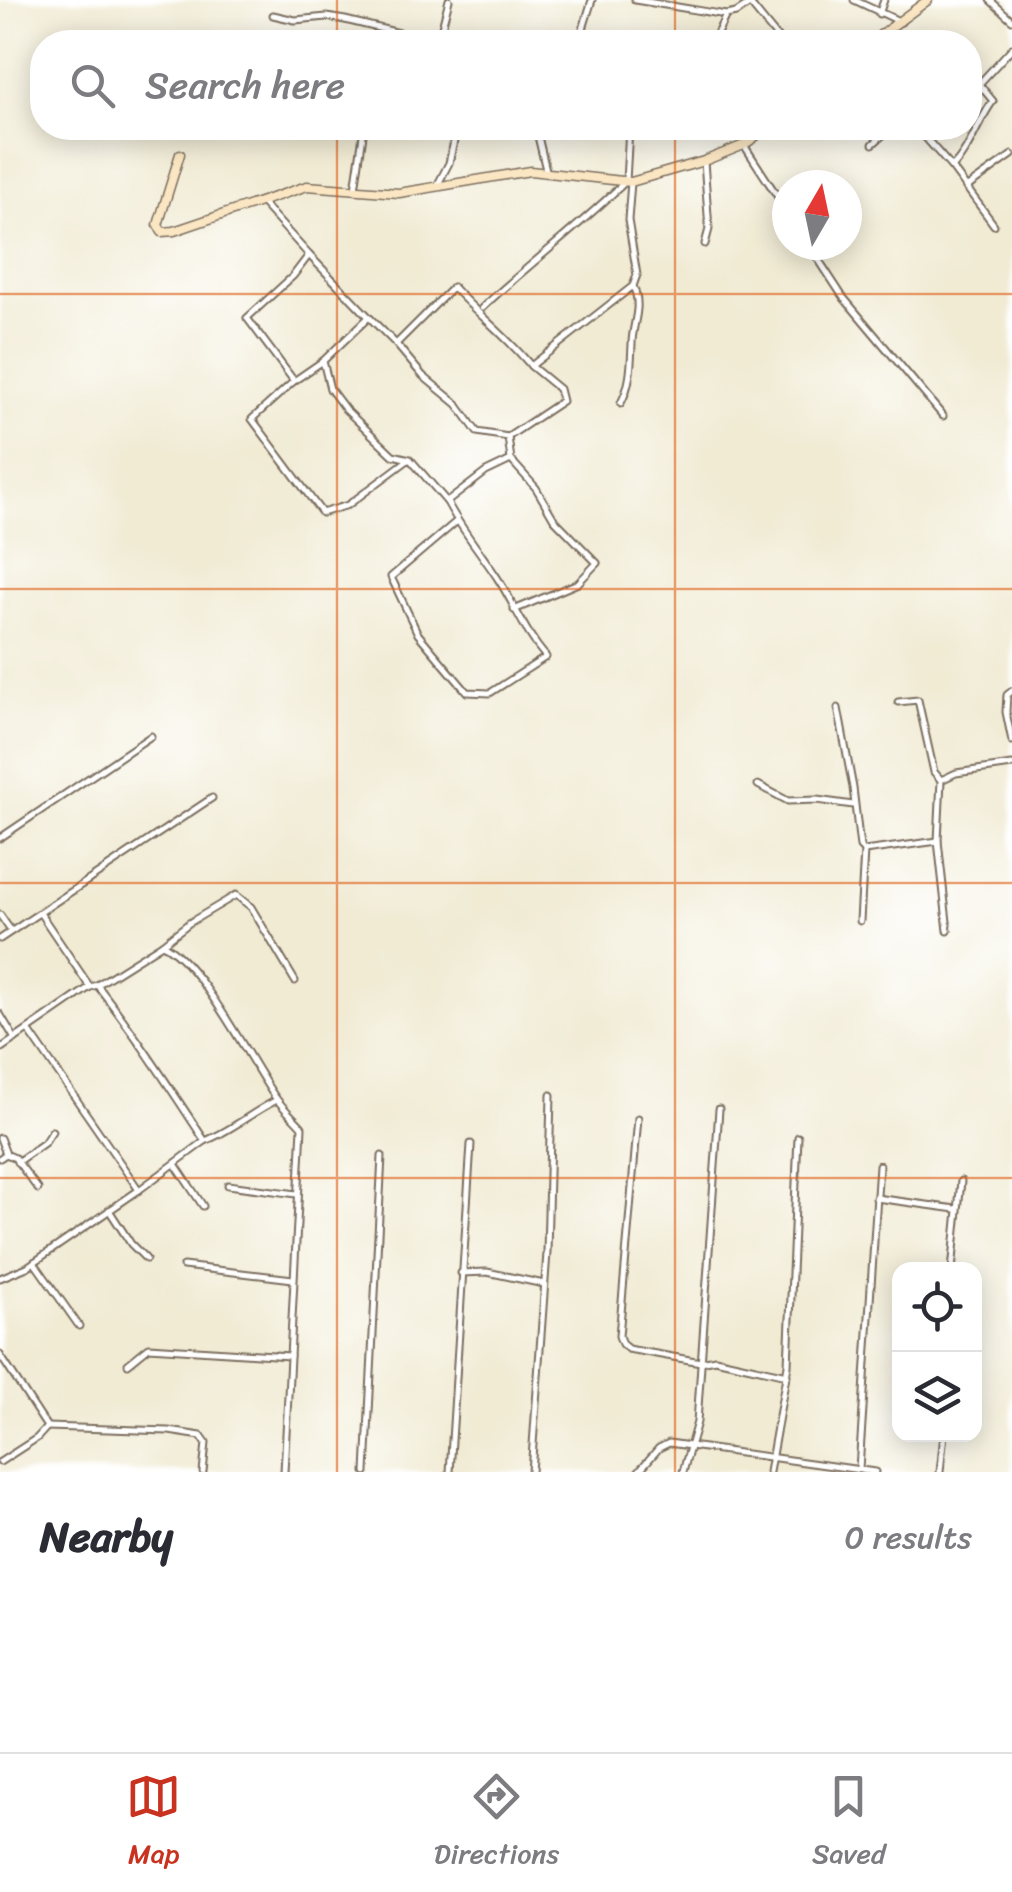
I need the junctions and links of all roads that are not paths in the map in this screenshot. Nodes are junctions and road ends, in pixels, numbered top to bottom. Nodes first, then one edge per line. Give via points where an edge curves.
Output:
1 (449, 0) edge
2 (592, 0) edge
3 (634, 0) edge
4 (854, 0) edge
5 (884, 0) edge
6 (928, 0) edge
7 (990, 0) edge
8 (753, 2) edge
9 (879, 14) junction
10 (272, 15) dead end
11 (726, 15) junction
12 (1012, 20) edge
13 (901, 22) junction
14 (378, 30) edge
15 (441, 30) edge
16 (583, 30) edge
17 (719, 30) edge
18 (773, 30) edge
19 (889, 30) edge
20 (1012, 48) edge
21 (982, 81) edge
22 (982, 88) edge
23 (982, 114) edge
24 (362, 140) edge
25 (454, 140) edge
26 (539, 140) edge
27 (628, 140) edge
28 (751, 140) edge
29 (878, 140) edge
30 (928, 140) edge
31 (972, 140) edge
32 (873, 144) dead end
33 (744, 145) junction
34 (180, 154) dead end
35 (1012, 155) edge
36 (704, 161) junction
37 (952, 168) junction
38 (546, 170) junction
39 (629, 181) junction
40 (437, 186) junction
41 (355, 188) junction
42 (772, 188) edge
43 (966, 188) junction
44 (260, 200) junction
45 (994, 225) dead end
46 (705, 244) dead end
47 (309, 255) junction
48 (819, 260) edge
49 (633, 286) junction
50 (482, 308) dead end
51 (369, 316) junction
52 (396, 344) junction
53 (323, 361) junction
54 (531, 366) junction
55 (294, 381) junction
56 (621, 402) dead end
57 (943, 416) dead end
58 (508, 437) junction
59 (410, 459) junction
60 (511, 460) junction
61 (447, 502) junction
62 (457, 521) junction
63 (514, 610) junction
64 (1012, 691) edge
65 (898, 702) dead end
66 (838, 708) dead end
67 (151, 736) dead end
68 (1012, 741) edge
69 (1012, 766) edge
70 (941, 780) junction
71 (758, 784) dead end
72 (212, 798) dead end
73 (854, 806) junction
74 (0, 838) edge
75 (938, 841) junction
76 (864, 851) junction
77 (40, 913) junction
78 (0, 915) edge
79 (860, 921) dead end
80 (11, 931) junction
81 (948, 931) dead end
82 (0, 939) edge
83 (162, 944) junction
84 (295, 981) dead end
85 (94, 986) junction
86 (0, 1014) edge
87 (29, 1031) junction
88 (16, 1039) junction
89 (0, 1049) edge
90 (552, 1095) dead end
91 (277, 1100) junction
92 (719, 1109) dead end
93 (638, 1118) dead end
94 (52, 1131) dead end
95 (798, 1137) dead end
96 (0, 1138) edge
97 (205, 1141) junction
98 (471, 1144) dead end
99 (3, 1156) edge
100 (382, 1156) dead end
101 (17, 1162) junction
102 (175, 1164) junction
103 (879, 1164) dead end
104 (961, 1181) dead end
105 (228, 1185) dead end
106 (38, 1189) dead end
107 (139, 1190) junction
108 (297, 1194) junction
109 (876, 1198) junction
110 (204, 1206) dead end
111 (956, 1209) junction
112 (109, 1210) junction
113 (146, 1258) dead end
114 (34, 1262) junction
115 (953, 1262) edge
116 (183, 1266) dead end
117 (461, 1273) junction
118 (0, 1278) edge
119 (293, 1279) junction
120 (544, 1284) junction
121 (79, 1326) dead end
122 (0, 1355) edge
123 (290, 1356) junction
124 (701, 1362) junction
125 (128, 1364) dead end
126 (787, 1374) junction
127 (47, 1427) junction
128 (943, 1442) edge
129 (692, 1444) junction
130 (773, 1456) junction
131 (0, 1462) edge
132 (847, 1470) edge
133 (859, 1470) junction
134 (203, 1472) edge
135 (284, 1472) edge
136 (366, 1472) edge
137 (450, 1472) edge
138 (531, 1472) edge
139 (638, 1472) edge
140 (684, 1472) edge
141 (770, 1472) edge
142 (875, 1472) edge
143 (940, 1472) edge

1 - 15 street
2 - 16 street
3 - 11 street
4 - 9 street
5 - 9 street
6 - 13 street
7 - 12 street
8 - 11 street
8 - 18 street
9 - 13 street
10 - 14 street via 345,20
11 - 17 street
13 - 19 street
20 - 21 street
22 - 23 street via 993,101
24 - 41 street
25 - 40 street
26 - 38 street
27 - 39 street
28 - 33 street
29 - 32 street
30 - 37 street
31 - 37 street
33 - 36 street
33 - 42 street
34 - 44 street via 158,225 162,232
35 - 43 street
36 - 39 street
36 - 46 street
37 - 43 street
38 - 39 street
38 - 40 street
39 - 49 street
39 - 50 street
40 - 41 street via 399,193
41 - 44 street via 307,186
43 - 45 street
44 - 47 street
47 - 51 street
47 - 55 street via 247,318
48 - 57 street
49 - 54 street
49 - 56 street via 638,316
51 - 52 street
51 - 53 street
52 - 54 street via 453,287
52 - 58 street via 477,432
53 - 55 street
53 - 59 street via 330,389 345,409 393,455
54 - 58 street via 559,389 562,401
55 - 59 street via 252,419 322,513 348,505
58 - 60 street
59 - 61 street
60 - 61 street
60 - 63 street via 597,563 578,583
61 - 62 street
62 - 63 street
62 - 63 street via 390,577 418,634 467,692 490,693 546,657
64 - 68 street via 1006,712
65 - 70 street via 918,700
66 - 73 street
67 - 74 street
69 - 70 street
70 - 75 street
71 - 73 street via 788,801
72 - 77 street
73 - 76 street
75 - 76 street
75 - 81 street
76 - 79 street
77 - 80 street
77 - 85 street
78 - 80 street
80 - 82 street
83 - 84 street via 236,895 251,907
83 - 85 street
83 - 91 street via 196,977
85 - 87 street
85 - 97 street
86 - 88 street
87 - 88 street
87 - 107 street
88 - 89 street
90 - 120 street
91 - 97 street
91 - 108 street via 302,1127
92 - 124 street
93 - 124 street via 620,1340 628,1349
94 - 101 street
95 - 126 street
96 - 99 street
97 - 102 street
98 - 117 street
99 - 101 street
100 - 136 street
101 - 106 street
102 - 107 street
102 - 110 street
103 - 109 street
104 - 111 street
105 - 108 street
107 - 112 street
108 - 119 street
109 - 111 street
109 - 133 street
111 - 115 street
112 - 113 street
112 - 114 street
114 - 118 street
114 - 121 street
116 - 119 street
117 - 120 street
117 - 137 street
119 - 123 street
120 - 138 street
122 - 127 street
123 - 125 street via 149,1347
123 - 135 street
124 - 126 street via 715,1358
124 - 129 street
126 - 130 street
127 - 131 street
127 - 134 street via 201,1436
128 - 143 street
129 - 130 street
129 - 139 street via 663,1444
129 - 140 street
130 - 132 street
130 - 141 street
132 - 133 street
133 - 142 street

